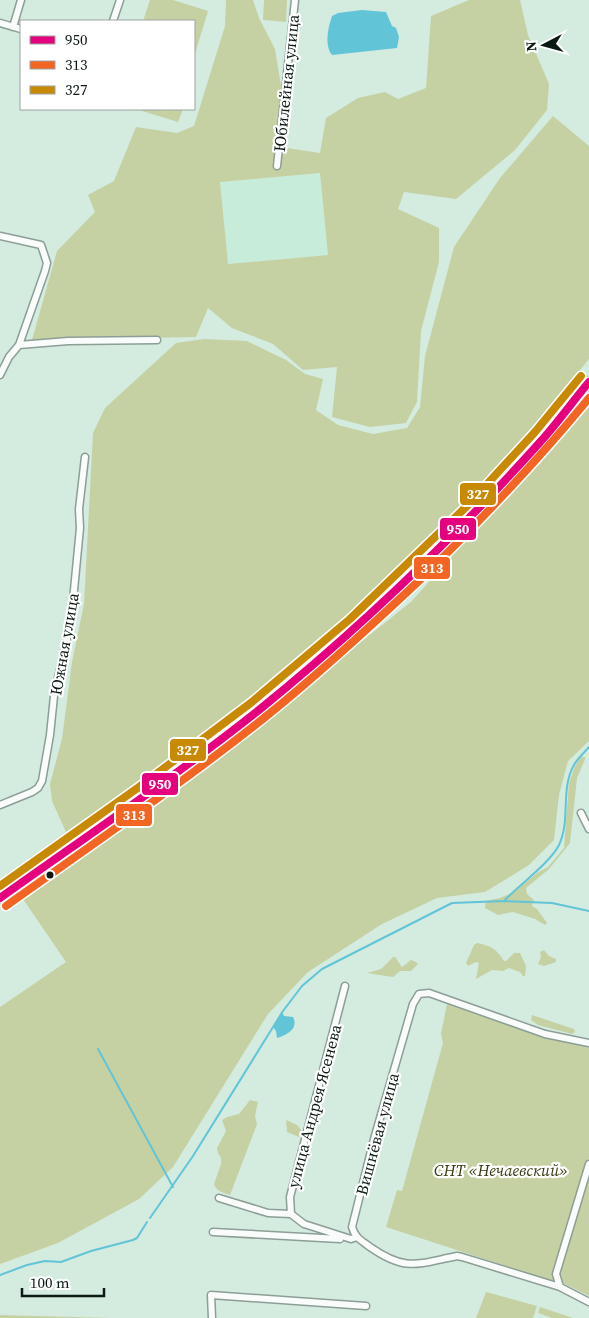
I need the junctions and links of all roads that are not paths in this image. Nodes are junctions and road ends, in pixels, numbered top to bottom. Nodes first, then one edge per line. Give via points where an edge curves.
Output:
1 (21, 0) edge
2 (120, 0) edge
3 (295, 0) edge
4 (113, 20) edge
5 (0, 23) edge
6 (13, 27) junction
7 (20, 29) edge
8 (277, 166) dead end
9 (0, 236) edge
10 (157, 340) dead end
11 (18, 345) junction
12 (0, 375) edge
13 (589, 382) edge
14 (85, 457) dead end
15 (0, 805) edge
16 (581, 813) dead end
17 (589, 829) edge
18 (0, 898) edge
19 (346, 986) dead end
20 (589, 1043) edge
21 (589, 1164) edge
22 (219, 1198) dead end
23 (291, 1214) junction
24 (213, 1232) dead end
25 (354, 1238) junction
26 (560, 1287) junction
27 (589, 1302) edge
28 (366, 1306) dead end
29 (212, 1318) edge

1 - 6 street
2 - 4 street
3 - 8 street, Юбилейная улица
5 - 6 street
6 - 7 street
9 - 11 street via 41,245 47,263
10 - 11 street
11 - 12 street
13 - 18 main road via 543,439 474,513 357,626 258,710
14 - 15 street, Южная улица via 71,621 54,696 42,781 32,792
16 - 17 street
19 - 23 street, улица Андрея Ясенева via 290,1197
20 - 25 street, Вишнёвая улица via 545,1034 428,993 419,994 413,1004 374,1139 352,1227
21 - 26 street via 556,1274
22 - 23 street via 268,1213
23 - 25 street via 304,1224
24 - 25 street
25 - 26 street via 406,1265 462,1256
26 - 27 street
28 - 29 street via 212,1295

